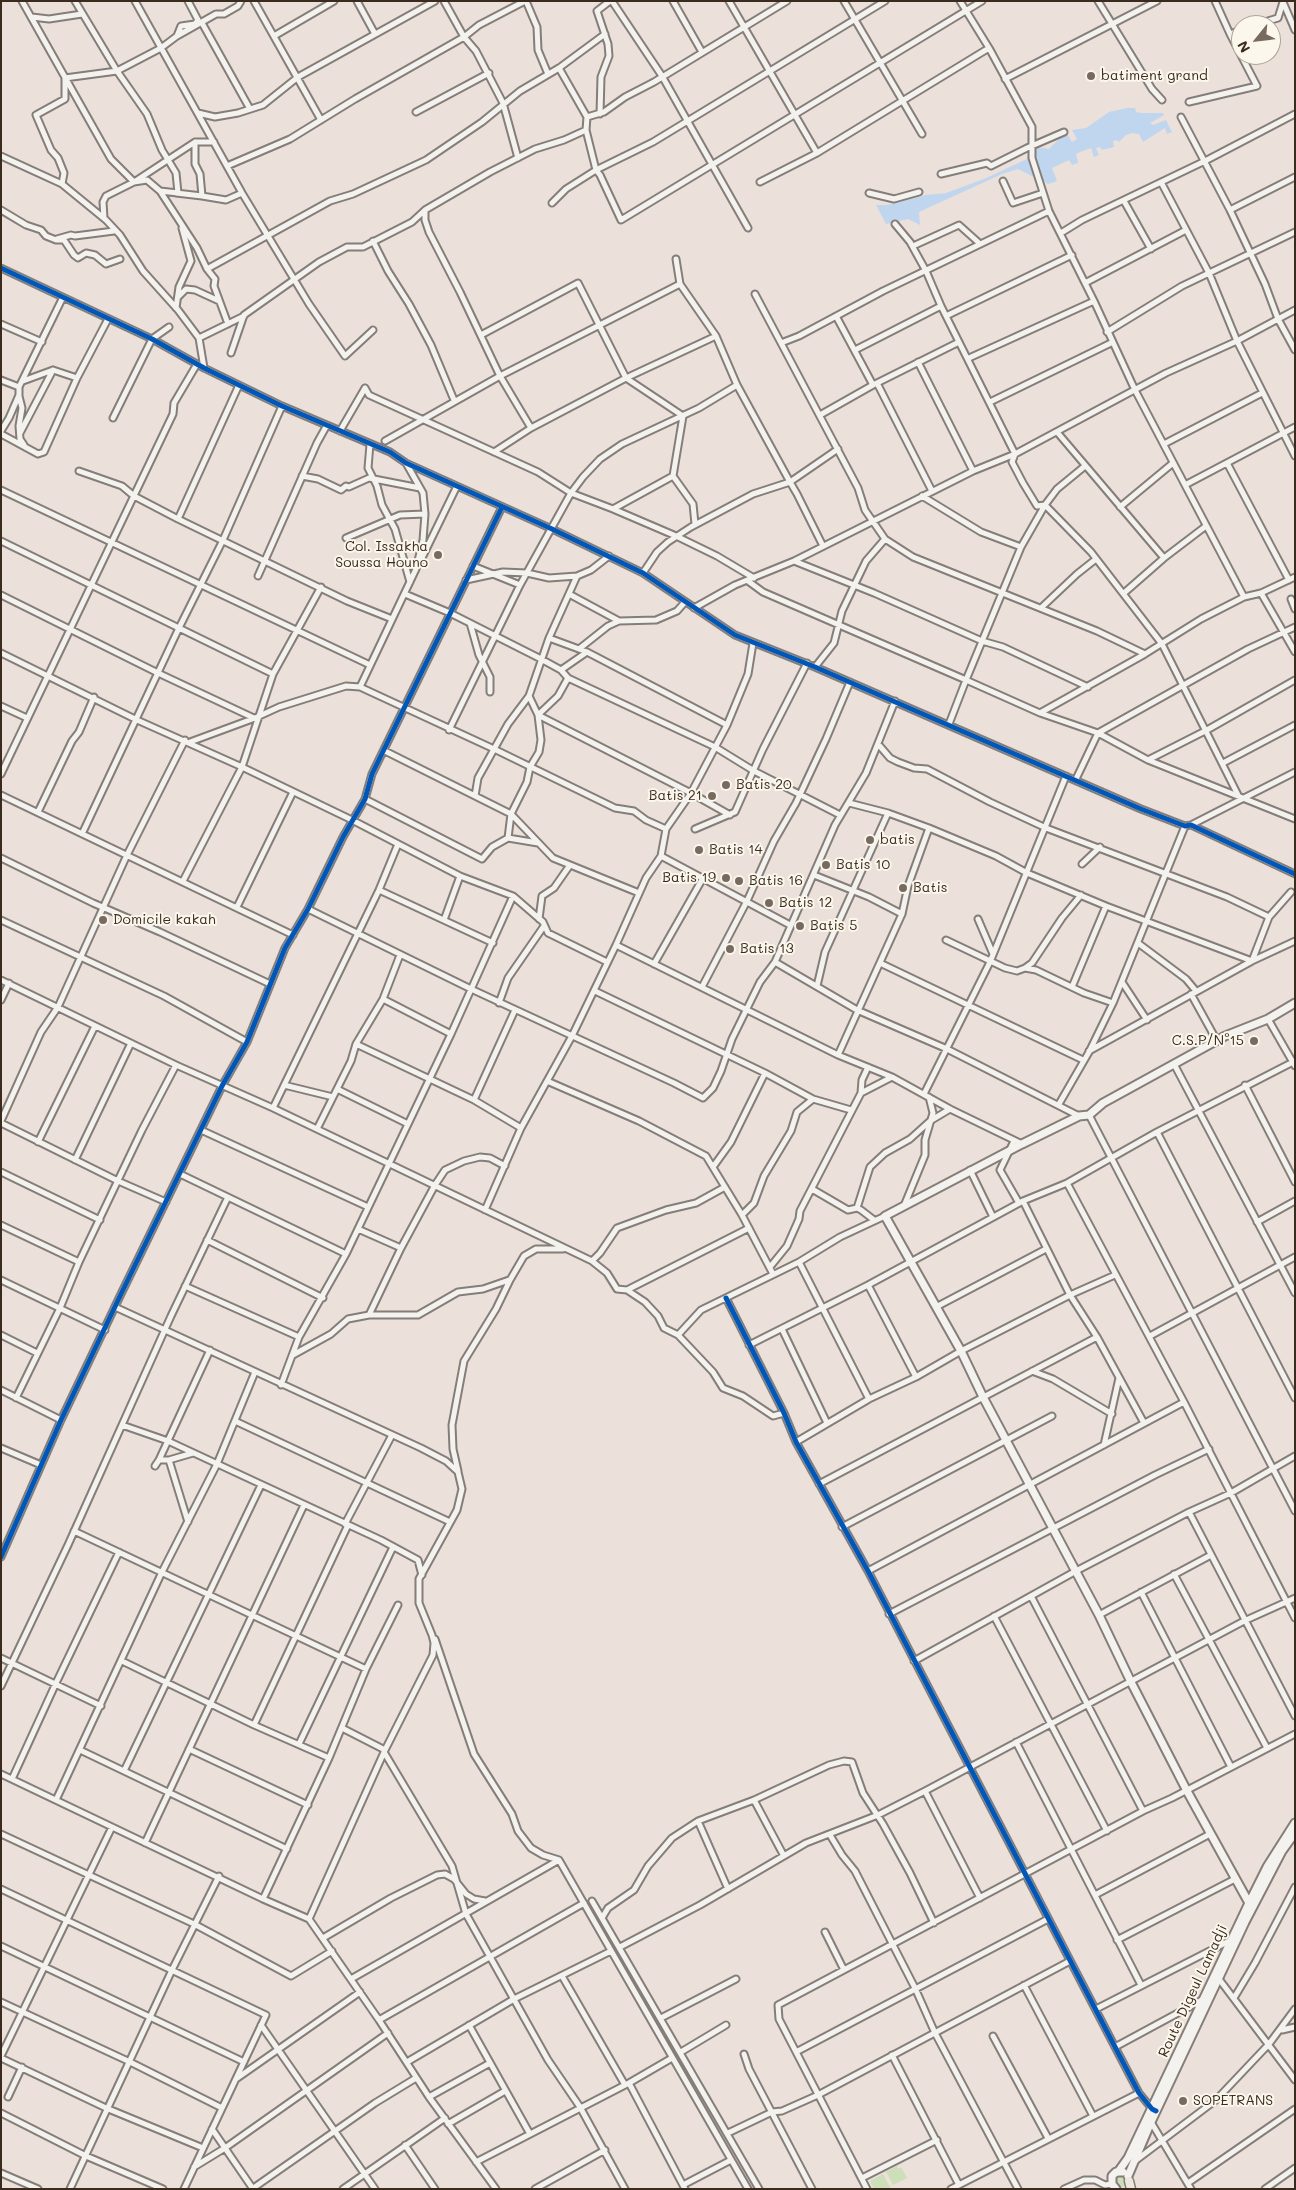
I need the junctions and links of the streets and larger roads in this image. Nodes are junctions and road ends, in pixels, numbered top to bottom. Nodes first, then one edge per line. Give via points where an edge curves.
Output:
1 (22, 1) edge
2 (75, 1) edge
3 (135, 1) edge
4 (188, 1) edge
5 (241, 1) edge
6 (254, 1) edge
7 (334, 1) edge
8 (356, 1) edge
9 (435, 1) edge
10 (444, 1) edge
11 (526, 1) edge
12 (611, 1) edge
13 (673, 1) edge
14 (730, 1) edge
15 (787, 1) edge
16 (844, 1) edge
17 (885, 1) edge
18 (960, 1) edge
19 (982, 1) edge
20 (1098, 1) edge
21 (1157, 1) edge
22 (1215, 1) edge
23 (1283, 2) edge
24 (966, 11) junction
25 (82, 14) junction
26 (1279, 15) edge
27 (32, 17) junction
28 (854, 19) junction
29 (202, 23) junction
30 (1112, 23) junction
31 (744, 28) junction
32 (1295, 30) edge
33 (375, 34) junction
34 (605, 34) junction
35 (1230, 34) joint
36 (177, 36) junction
37 (274, 36) junction
38 (464, 36) junction
39 (161, 48) junction
40 (989, 48) junction
41 (702, 52) junction
42 (881, 64) junction
43 (559, 68) junction
44 (770, 70) junction
45 (117, 71) junction
46 (489, 73) junction
47 (548, 74) junction
48 (662, 76) junction
49 (298, 77) junction
50 (65, 78) junction
51 (1005, 78) junction
52 (902, 100) junction
53 (1162, 100) dead end
54 (1189, 102) dead end
55 (503, 103) junction
56 (250, 109) junction
57 (416, 112) dead end
58 (198, 113) junction
59 (795, 113) junction
60 (600, 114) junction
61 (1295, 114) edge
62 (1181, 117) dead end
63 (587, 118) junction
64 (321, 120) junction
65 (687, 120) junction
66 (586, 130) junction
67 (1064, 132) dead end
68 (922, 134) dead end
69 (195, 142) junction
70 (214, 142) junction
71 (1032, 146) junction
72 (817, 153) junction
73 (1, 156) edge
74 (167, 158) junction
75 (518, 158) junction
76 (1205, 161) junction
77 (712, 164) junction
78 (227, 166) junction
79 (596, 170) junction
80 (941, 174) dead end
81 (1295, 177) edge
82 (1003, 181) dead end
83 (134, 182) junction
84 (760, 182) dead end
85 (1161, 182) junction
86 (62, 184) junction
87 (160, 191) junction
88 (918, 192) dead end
89 (242, 193) junction
90 (869, 193) dead end
91 (1043, 193) junction
92 (202, 196) junction
93 (1124, 201) junction
94 (552, 203) dead end
95 (1, 210) edge
96 (425, 210) junction
97 (1230, 210) junction
98 (1049, 211) junction
99 (104, 218) junction
100 (180, 221) junction
101 (894, 224) dead end
102 (748, 228) dead end
103 (113, 229) junction
104 (1186, 230) junction
105 (1295, 232) edge
106 (1061, 233) junction
107 (269, 234) junction
108 (56, 240) junction
109 (373, 241) junction
110 (978, 242) dead end
111 (912, 246) junction
112 (1151, 249) junction
113 (1251, 253) junction
114 (1072, 255) junction
115 (120, 259) dead end
116 (676, 259) dead end
117 (1, 268) edge
118 (207, 269) junction
119 (926, 271) junction
120 (1209, 273) junction
121 (294, 280) junction
122 (1085, 283) junction
123 (680, 284) junction
124 (755, 294) dead end
125 (63, 297) junction
126 (178, 297) junction
127 (1094, 301) junction
128 (219, 302) junction
129 (941, 306) junction
130 (176, 308) junction
131 (1295, 310) edge
132 (244, 315) junction
133 (836, 316) junction
134 (946, 316) junction
135 (108, 319) junction
136 (1278, 319) junction
137 (1, 324) edge
138 (228, 324) junction
139 (598, 326) junction
140 (169, 327) dead end
141 (373, 330) dead end
142 (1107, 332) junction
143 (481, 335) junction
144 (716, 336) junction
145 (199, 338) junction
146 (152, 339) junction
147 (1237, 341) junction
148 (42, 342) junction
149 (959, 342) junction
150 (1113, 342) junction
151 (781, 343) junction
152 (855, 350) junction
153 (1295, 350) edge
154 (231, 353) dead end
155 (968, 358) junction
156 (918, 362) junction
157 (197, 364) junction
158 (204, 368) junction
159 (52, 370) junction
160 (500, 376) junction
161 (77, 378) junction
162 (626, 378) junction
163 (1, 380) edge
164 (22, 381) junction
165 (875, 384) junction
166 (239, 385) junction
167 (737, 385) junction
168 (19, 387) junction
169 (1134, 390) junction
170 (1262, 393) junction
171 (19, 395) junction
172 (454, 400) junction
173 (990, 402) junction
174 (282, 406) junction
175 (820, 415) junction
176 (682, 416) junction
177 (113, 418) dead end
178 (421, 420) junction
179 (327, 426) junction
180 (1295, 427) edge
181 (531, 428) junction
182 (340, 431) junction
183 (1, 432) edge
184 (1056, 432) junction
185 (20, 433) junction
186 (1283, 434) junction
187 (385, 441) dead end
188 (370, 444) junction
189 (1164, 444) junction
190 (24, 445) junction
191 (838, 449) junction
192 (494, 452) junction
193 (1015, 454) junction
194 (1295, 456) edge
195 (406, 463) junction
196 (1173, 463) junction
197 (1227, 463) junction
198 (1085, 466) junction
199 (79, 471) dead end
200 (973, 471) junction
201 (302, 476) junction
202 (673, 476) junction
203 (374, 479) junction
204 (790, 482) junction
205 (1185, 484) junction
206 (457, 486) junction
207 (420, 488) junction
208 (1, 490) edge
209 (932, 491) junction
210 (572, 493) junction
211 (134, 496) junction
212 (922, 496) junction
213 (1045, 504) junction
214 (502, 506) junction
215 (1120, 507) junction
216 (613, 509) junction
217 (425, 514) junction
218 (389, 518) junction
219 (178, 519) junction
220 (874, 521) junction
221 (695, 524) junction
222 (1206, 526) junction
223 (552, 529) junction
224 (676, 536) junction
225 (346, 538) dead end
226 (885, 539) junction
227 (223, 540) junction
228 (1, 542) edge
229 (112, 542) junction
230 (823, 546) junction
231 (1021, 547) junction
232 (609, 556) junction
233 (1164, 558) junction
234 (1096, 559) junction
235 (265, 561) junction
236 (794, 561) junction
237 (473, 566) junction
238 (416, 569) junction
239 (528, 573) junction
240 (643, 573) junction
241 (494, 574) junction
242 (258, 576) dead end
243 (578, 576) junction
244 (1295, 577) edge
245 (754, 578) junction
246 (466, 580) junction
247 (1289, 580) junction
248 (748, 581) junction
249 (410, 582) junction
250 (90, 584) junction
251 (202, 585) junction
252 (520, 585) junction
253 (853, 585) junction
254 (321, 588) junction
255 (1002, 593) junction
256 (1124, 593) junction
257 (1261, 593) junction
258 (405, 594) junction
259 (569, 594) junction
260 (1, 595) edge
261 (1244, 597) junction
262 (1291, 599) dead end
263 (685, 602) junction
264 (694, 608) junction
265 (1041, 608) junction
266 (1295, 609) edge
267 (450, 613) junction
268 (392, 619) junction
269 (620, 620) junction
270 (470, 623) junction
271 (837, 624) junction
272 (1295, 627) edge
273 (179, 628) junction
274 (70, 629) junction
275 (298, 630) junction
276 (1283, 632) junction
277 (495, 636) junction
278 (550, 638) junction
279 (982, 641) junction
280 (753, 643) junction
281 (1162, 644) junction
282 (579, 649) junction
283 (587, 652) junction
284 (1295, 652) edge
285 (1, 653) edge
286 (1145, 654) junction
287 (541, 659) junction
288 (482, 661) junction
289 (807, 663) junction
290 (370, 665) junction
291 (815, 667) junction
292 (561, 670) junction
293 (158, 673) junction
294 (274, 674) junction
295 (47, 676) junction
296 (568, 678) junction
297 (966, 680) junction
298 (1295, 680) edge
299 (850, 682) junction
300 (1184, 685) junction
301 (360, 687) junction
302 (1088, 687) junction
303 (490, 692) dead end
304 (529, 696) junction
305 (94, 697) junction
306 (894, 701) junction
307 (1, 706) edge
308 (404, 708) junction
309 (1040, 713) junction
310 (538, 715) junction
311 (258, 717) junction
312 (27, 718) junction
313 (137, 720) junction
314 (949, 724) junction
315 (727, 725) junction
316 (1295, 725) edge
317 (449, 730) junction
318 (1207, 730) junction
319 (1098, 733) junction
320 (187, 741) junction
321 (878, 744) junction
322 (715, 747) junction
323 (494, 749) junction
324 (385, 751) junction
325 (1148, 760) junction
326 (1223, 763) junction
327 (3, 764) edge
328 (242, 767) junction
329 (530, 767) junction
330 (754, 771) junction
331 (1295, 772) edge
332 (1, 774) edge
333 (1066, 776) junction
334 (1076, 779) junction
335 (293, 792) junction
336 (691, 793) junction
337 (799, 794) junction
338 (1, 795) edge
339 (475, 796) junction
340 (1241, 797) junction
341 (364, 799) junction
342 (849, 803) junction
343 (38, 812) junction
344 (888, 813) junction
345 (511, 814) junction
346 (730, 814) junction
347 (840, 815) junction
348 (1295, 819) edge
349 (352, 820) junction
350 (1188, 825) junction
351 (930, 828) junction
352 (1046, 828) junction
353 (666, 829) junction
354 (695, 829) dead end
355 (82, 834) junction
356 (508, 838) junction
357 (538, 843) junction
358 (398, 844) junction
359 (1100, 847) junction
360 (127, 855) junction
361 (661, 856) junction
362 (1, 858) edge
363 (1082, 864) dead end
364 (570, 865) junction
365 (1027, 873) junction
366 (1165, 874) junction
367 (1295, 874) edge
368 (814, 875) junction
369 (460, 876) junction
370 (703, 878) junction
371 (182, 881) junction
372 (379, 890) junction
373 (852, 890) junction
374 (1291, 892) dead end
375 (639, 893) junction
376 (1081, 895) junction
377 (513, 896) junction
378 (747, 901) junction
379 (1106, 906) junction
380 (104, 907) junction
381 (236, 907) junction
382 (308, 909) junction
383 (902, 914) junction
384 (1269, 917) junction
385 (539, 919) junction
386 (978, 919) dead end
387 (1, 920) edge
388 (444, 920) junction
389 (1147, 920) junction
390 (790, 925) junction
391 (544, 926) junction
392 (358, 933) junction
393 (293, 935) junction
394 (946, 940) dead end
395 (1295, 940) edge
396 (493, 943) junction
397 (1138, 943) junction
398 (616, 945) junction
399 (993, 954) junction
400 (400, 955) junction
401 (79, 956) junction
402 (1252, 960) junction
403 (607, 962) junction
404 (775, 962) junction
405 (990, 962) junction
406 (654, 964) junction
407 (880, 964) junction
408 (1025, 968) junction
409 (1, 980) edge
410 (1122, 982) junction
411 (9, 983) junction
412 (270, 984) junction
413 (817, 986) junction
414 (702, 987) junction
415 (1072, 987) junction
416 (471, 989) junction
417 (595, 990) junction
418 (1193, 993) junction
419 (383, 999) junction
420 (1, 1000) edge
421 (499, 1003) junction
422 (1113, 1003) junction
423 (1295, 1003) edge
424 (968, 1004) junction
425 (58, 1008) junction
426 (748, 1009) junction
427 (515, 1010) junction
428 (857, 1010) junction
429 (1268, 1019) junction
430 (1147, 1020) junction
431 (95, 1026) junction
432 (451, 1034) junction
433 (572, 1036) junction
434 (1217, 1041) junction
435 (248, 1042) junction
436 (131, 1043) junction
437 (356, 1044) junction
438 (947, 1049) junction
439 (1089, 1052) junction
440 (727, 1055) junction
441 (838, 1055) junction
442 (1083, 1060) junction
443 (1294, 1063) edge
444 (1174, 1064) junction
445 (176, 1065) junction
446 (868, 1067) junction
447 (766, 1073) junction
448 (892, 1077) junction
449 (429, 1078) junction
450 (547, 1081) junction
451 (284, 1085) junction
452 (222, 1086) junction
453 (1245, 1086) junction
454 (337, 1089) junction
455 (861, 1093) junction
456 (927, 1096) junction
457 (333, 1097) junction
458 (813, 1099) junction
459 (474, 1100) junction
460 (1059, 1104) junction
461 (273, 1108) junction
462 (950, 1109) junction
463 (851, 1110) junction
464 (1198, 1110) junction
465 (1089, 1115) junction
466 (1079, 1116) junction
467 (930, 1121) junction
468 (1, 1122) edge
469 (408, 1124) junction
470 (521, 1128) junction
471 (317, 1129) junction
472 (201, 1130) junction
473 (1157, 1132) junction
474 (1014, 1141) junction
475 (38, 1142) junction
476 (1022, 1144) junction
477 (1009, 1150) junction
478 (1113, 1159) junction
479 (74, 1160) junction
480 (389, 1164) junction
481 (505, 1166) junction
482 (714, 1167) junction
483 (970, 1170) junction
484 (1, 1172) edge
485 (180, 1174) junction
486 (118, 1181) junction
487 (1295, 1182) edge
488 (1067, 1183) junction
489 (435, 1186) junction
490 (725, 1187) junction
491 (812, 1189) junction
492 (228, 1197) junction
493 (1295, 1201) edge
494 (166, 1202) junction
495 (1021, 1202) junction
496 (904, 1206) junction
497 (368, 1208) junction
498 (857, 1208) junction
499 (485, 1210) junction
500 (742, 1216) junction
501 (885, 1216) junction
502 (994, 1217) junction
503 (100, 1220) junction
504 (874, 1220) junction
505 (1257, 1222) junction
506 (1, 1225) edge
507 (358, 1228) junction
508 (749, 1228) junction
509 (208, 1240) junction
510 (401, 1248) junction
511 (1046, 1249) junction
512 (572, 1252) junction
513 (346, 1254) junction
514 (1295, 1258) edge
515 (592, 1261) junction
516 (80, 1262) junction
517 (799, 1262) junction
518 (911, 1262) junction
519 (1280, 1266) junction
520 (770, 1267) junction
521 (773, 1274) junction
522 (1115, 1275) junction
523 (1, 1280) edge
524 (510, 1280) junction
525 (868, 1285) junction
526 (186, 1286) junction
527 (1238, 1287) junction
528 (627, 1290) junction
529 (1295, 1293) edge
530 (1070, 1295) junction
531 (323, 1298) junction
532 (726, 1298) junction
533 (115, 1307) junction
534 (936, 1307) junction
535 (60, 1308) junction
536 (822, 1310) junction
537 (1192, 1313) junction
538 (369, 1315) junction
539 (165, 1329) junction
540 (782, 1329) junction
541 (104, 1330) junction
542 (1, 1335) edge
543 (678, 1335) junction
544 (1150, 1336) junction
545 (1096, 1337) junction
546 (299, 1338) junction
547 (750, 1345) junction
548 (210, 1350) junction
549 (961, 1351) junction
550 (37, 1352) junction
551 (292, 1356) junction
552 (1032, 1371) junction
553 (255, 1372) junction
554 (916, 1377) junction
555 (1119, 1378) junction
556 (281, 1385) junction
557 (1, 1390) edge
558 (983, 1397) junction
559 (16, 1398) junction
560 (1295, 1398) edge
561 (869, 1399) junction
562 (1184, 1402) junction
563 (784, 1413) junction
564 (1112, 1414) junction
565 (1052, 1416) dead end
566 (61, 1420) junction
567 (235, 1421) junction
568 (827, 1423) junction
569 (1144, 1423) junction
570 (122, 1425) junction
571 (392, 1435) junction
572 (168, 1441) junction
573 (1006, 1441) junction
574 (796, 1442) junction
575 (1104, 1445) junction
576 (1209, 1449) junction
577 (2, 1450) edge
578 (193, 1453) junction
579 (1295, 1456) edge
580 (159, 1460) junction
581 (169, 1460) junction
582 (217, 1464) junction
583 (41, 1465) junction
584 (155, 1466) dead end
585 (1273, 1470) junction
586 (458, 1472) junction
587 (369, 1482) junction
588 (819, 1484) junction
589 (1030, 1485) junction
590 (260, 1486) junction
591 (1231, 1493) junction
592 (304, 1505) junction
593 (1295, 1511) edge
594 (1189, 1512) junction
595 (450, 1522) junction
596 (188, 1523) junction
597 (347, 1525) junction
598 (842, 1527) junction
599 (1052, 1528) junction
600 (74, 1531) junction
601 (393, 1547) junction
602 (119, 1552) junction
603 (1211, 1555) junction
604 (1, 1557) edge
605 (868, 1570) junction
606 (1076, 1571) junction
607 (162, 1572) junction
608 (1174, 1574) junction
609 (422, 1575) junction
610 (1141, 1592) junction
611 (208, 1593) junction
612 (1031, 1596) junction
613 (1295, 1598) edge
614 (1287, 1603) junction
615 (398, 1605) dead end
616 (889, 1614) junction
617 (253, 1615) junction
618 (1099, 1615) junction
619 (994, 1616) junction
620 (1295, 1618) edge
621 (1244, 1621) junction
622 (432, 1635) junction
623 (296, 1636) junction
624 (1208, 1640) junction
625 (341, 1656) junction
626 (1, 1658) edge
627 (1174, 1658) junction
628 (914, 1660) junction
629 (122, 1661) junction
630 (12, 1663) junction
631 (366, 1669) junction
632 (1130, 1682) junction
633 (56, 1683) junction
634 (167, 1683) junction
635 (1, 1686) edge
636 (210, 1704) junction
637 (1086, 1705) junction
638 (101, 1706) junction
639 (1295, 1716) edge
640 (1050, 1723) junction
641 (254, 1725) junction
642 (342, 1728) junction
643 (1295, 1734) edge
644 (1016, 1742) junction
645 (299, 1744) junction
646 (1267, 1748) junction
647 (189, 1749) junction
648 (80, 1750) junction
649 (384, 1751) junction
650 (329, 1758) junction
651 (1231, 1767) junction
652 (970, 1769) junction
653 (124, 1771) junction
654 (2, 1776) edge
655 (12, 1779) junction
656 (925, 1791) junction
657 (1187, 1791) junction
658 (168, 1793) junction
659 (56, 1800) junction
660 (754, 1800) junction
661 (308, 1805) junction
662 (1143, 1811) junction
663 (878, 1815) junction
664 (698, 1821) junction
665 (1295, 1823) edge
666 (112, 1826) junction
667 (1107, 1831) junction
668 (1295, 1833) edge
669 (1, 1834) edge
670 (1210, 1834) junction
671 (830, 1835) junction
672 (145, 1842) junction
673 (287, 1849) junction
674 (1071, 1849) junction
675 (784, 1856) junction
676 (559, 1860) junction
677 (1024, 1874) junction
678 (88, 1875) junction
679 (219, 1876) junction
680 (454, 1879) junction
681 (1234, 1879) junction
682 (1295, 1887) edge
683 (1, 1889) edge
684 (728, 1889) junction
685 (1095, 1895) junction
686 (980, 1898) junction
687 (263, 1899) junction
688 (486, 1901) junction
689 (592, 1901) dead end
690 (584, 1903) junction
691 (1248, 1903) junction
692 (466, 1914) junction
693 (602, 1918) junction
694 (309, 1919) junction
695 (1048, 1919) junction
696 (68, 1921) junction
697 (934, 1923) junction
698 (194, 1924) junction
699 (825, 1932) dead end
700 (323, 1938) junction
701 (1232, 1939) junction
702 (1118, 1940) junction
703 (1, 1946) edge
704 (892, 1946) junction
705 (620, 1947) junction
706 (332, 1951) junction
707 (611, 1951) junction
708 (489, 1957) junction
709 (1070, 1961) junction
710 (45, 1968) junction
711 (172, 1970) junction
712 (844, 1970) junction
713 (562, 1976) junction
714 (352, 1979) junction
715 (736, 1979) dead end
716 (1219, 1979) junction
717 (1024, 1985) junction
718 (1141, 1986) junction
719 (915, 1988) junction
720 (360, 1992) junction
721 (1234, 1998) junction
722 (514, 1999) junction
723 (1203, 2000) junction
724 (1, 2002) edge
725 (1295, 2009) edge
726 (1096, 2010) junction
727 (24, 2012) junction
728 (150, 2018) junction
729 (661, 2018) junction
730 (379, 2020) junction
731 (261, 2025) junction
732 (469, 2025) junction
733 (726, 2025) dead end
734 (1295, 2027) edge
735 (1281, 2030) junction
736 (388, 2033) junction
737 (935, 2033) junction
738 (993, 2036) dead end
739 (1269, 2044) junction
740 (1114, 2047) junction
741 (278, 2049) junction
742 (680, 2052) junction
743 (796, 2052) junction
744 (744, 2054) dead end
745 (892, 2055) junction
746 (1, 2057) edge
747 (672, 2058) junction
748 (130, 2062) junction
749 (244, 2062) junction
750 (407, 2062) junction
751 (490, 2063) junction
752 (22, 2068) junction
753 (416, 2078) junction
754 (235, 2080) junction
755 (1295, 2080) edge
756 (627, 2084) junction
757 (307, 2091) junction
758 (505, 2091) junction
759 (1139, 2093) junction
760 (818, 2095) junction
761 (8, 2097) dead end
762 (428, 2097) junction
763 (580, 2107) junction
764 (106, 2108) junction
765 (222, 2108) junction
766 (1295, 2109) edge
767 (1154, 2110) junction
768 (772, 2112) junction
769 (1, 2113) edge
770 (1094, 2116) junction
771 (444, 2118) junction
772 (1151, 2122) junction
773 (448, 2124) junction
774 (212, 2129) junction
775 (335, 2132) junction
776 (728, 2133) junction
777 (530, 2134) junction
778 (1048, 2138) junction
779 (1162, 2139) junction
780 (937, 2140) junction
781 (405, 2145) junction
782 (203, 2148) junction
783 (226, 2148) junction
784 (605, 2150) junction
785 (86, 2156) junction
786 (731, 2160) junction
787 (1004, 2161) junction
788 (476, 2162) junction
789 (1133, 2162) junction
790 (194, 2168) junction
791 (1295, 2168) edge
792 (1118, 2172) junction
793 (1, 2173) edge
794 (364, 2174) junction
795 (862, 2178) junction
796 (1129, 2182) edge
797 (1188, 2183) junction
798 (959, 2185) junction
799 (1112, 2185) edge
800 (684, 2187) edge
801 (38, 2189) edge
802 (70, 2189) edge
803 (163, 2189) edge
804 (184, 2189) edge
805 (253, 2189) edge
806 (343, 2189) edge
807 (375, 2189) edge
808 (435, 2189) edge
809 (496, 2189) edge
810 (535, 2189) edge
811 (625, 2189) edge
812 (748, 2189) edge
813 (759, 2189) edge
814 (812, 2189) edge
815 (867, 2189) edge
816 (951, 2189) edge
817 (1018, 2189) edge
818 (1064, 2189) edge
819 (1124, 2189) edge
820 (1191, 2189) edge
821 (1266, 2189) edge

1 - 27 street
2 - 25 street
3 - 39 street
4 - 36 street via 198,20 195,24 181,26
5 - 29 street via 224,14 216,14
6 - 37 street
7 - 37 street
8 - 33 street
9 - 33 street
10 - 38 street
11 - 38 street
11 - 47 street via 537,27 538,50
12 - 34 street via 597,10
12 - 48 street
13 - 41 street
14 - 31 street
15 - 31 street
16 - 28 street
17 - 28 street
18 - 24 street
19 - 24 street
20 - 30 street
21 - 30 street
22 - 35 street
23 - 26 street
23 - 32 street
24 - 40 street
24 - 42 street
25 - 27 street via 49,19
25 - 45 street
27 - 50 street
28 - 42 street
28 - 44 street
29 - 36 street
29 - 56 street
30 - 51 street
30 - 53 street
31 - 41 street
31 - 44 street
33 - 49 street
34 - 43 street
34 - 60 street via 609,56 601,76
35 - 54 street via 1257,86
36 - 39 street
37 - 49 street
38 - 46 street
38 - 64 street
39 - 45 street
39 - 58 street
40 - 51 street
40 - 52 street
41 - 48 street
42 - 52 street
42 - 59 street
43 - 47 street
43 - 63 street
44 - 59 street
44 - 65 street
45 - 50 street
45 - 74 street via 147,114
46 - 55 street
46 - 57 street
47 - 55 street
48 - 60 street
48 - 65 street
49 - 56 street via 270,101
49 - 64 street
50 - 83 street via 111,159
50 - 86 street via 65,99 36,115 64,173
51 - 71 street via 1032,127
52 - 68 street
52 - 72 street
55 - 75 street
55 - 107 street via 482,122 426,160 353,194 330,201
56 - 58 street via 215,117
58 - 70 street
59 - 72 street
59 - 77 street
60 - 63 street
61 - 76 street
62 - 76 street
63 - 66 street
64 - 78 street via 290,139
65 - 77 street
65 - 79 street via 653,142
66 - 75 street
66 - 79 street
67 - 71 street
69 - 70 street
69 - 74 street
69 - 92 street via 195,164 200,174
70 - 78 street
71 - 80 street via 992,166 987,163
71 - 91 street via 1035,170
72 - 84 street
73 - 86 street
74 - 83 street
74 - 87 street via 176,173 178,193
75 - 96 street
76 - 85 street
76 - 97 street
77 - 79 street via 621,220
77 - 102 street
78 - 89 street
79 - 94 street via 566,189
81 - 97 street
82 - 91 street via 1013,203
83 - 87 street via 147,180
83 - 99 street via 106,196
85 - 93 street
85 - 104 street
86 - 99 street
87 - 92 street
87 - 100 street
88 - 90 street via 894,199
89 - 92 street via 226,200
89 - 107 street
91 - 98 street
93 - 106 street
93 - 112 street
95 - 108 street
96 - 109 street via 412,222
96 - 143 street via 429,232
97 - 113 street
98 - 106 street
98 - 119 street
99 - 103 street
100 - 118 street
100 - 126 street via 191,262 179,287
101 - 111 street
103 - 108 street via 114,232 71,235
103 - 130 street via 143,271
104 - 112 street
104 - 120 street
105 - 113 street
106 - 114 street
107 - 118 street
107 - 121 street
108 - 115 street via 64,240 78,258 86,253 95,255 106,264
109 - 121 street via 363,247 347,247
109 - 172 street via 431,346
110 - 111 street via 959,225
111 - 119 street
112 - 122 street
113 - 120 street
113 - 136 street
114 - 122 street
114 - 134 street
116 - 123 street
117 - 125 street
118 - 128 street via 215,278 213,283
119 - 129 street
119 - 133 street
120 - 142 street
120 - 147 street
121 - 132 street
121 - 141 street via 345,356
122 - 127 street
123 - 139 street
123 - 144 street
124 - 151 street
125 - 135 street
125 - 148 street
126 - 128 street via 186,289 195,290
126 - 130 street
127 - 142 street
127 - 155 street
128 - 138 street
129 - 134 street
129 - 152 street
130 - 145 street
131 - 136 street
132 - 138 street
132 - 154 street
133 - 151 street
133 - 152 street
134 - 149 street
135 - 146 street
135 - 161 street
136 - 147 street
136 - 153 street
137 - 148 street
138 - 145 street
139 - 143 street via 578,283
139 - 160 street
139 - 162 street
140 - 146 street
142 - 150 street
143 - 160 street
144 - 162 street
144 - 167 street
145 - 158 street
146 - 157 street
146 - 177 street
147 - 169 street
147 - 170 street
148 - 164 street
149 - 155 street
149 - 156 street
150 - 169 street
150 - 173 street
151 - 175 street
152 - 165 street
155 - 173 street
156 - 165 street
156 - 200 street
157 - 158 street
157 - 211 street via 174,403 173,414
158 - 166 street
159 - 161 street
159 - 164 street
159 - 185 street
160 - 172 street
160 - 181 street
161 - 190 street via 44,452 38,454
162 - 176 street
162 - 181 street
163 - 168 street
164 - 168 street
165 - 175 street
165 - 209 street
166 - 174 street
166 - 219 street
167 - 176 street
167 - 204 street
168 - 171 street
169 - 184 street
169 - 189 street
170 - 186 street
170 - 189 street
171 - 183 street
171 - 185 street via 22,408
172 - 178 street
173 - 193 street
174 - 179 street
174 - 227 street
175 - 191 street
176 - 202 street
176 - 210 street via 622,444 600,459
178 - 182 street via 368,395 365,388
178 - 187 street
178 - 192 street
179 - 182 street
179 - 201 street
180 - 186 street
181 - 192 street
182 - 188 street
183 - 190 street
184 - 193 street
184 - 198 street
185 - 190 street
186 - 194 street
186 - 197 street
188 - 195 street
188 - 203 street via 368,468
189 - 196 street
191 - 204 street
191 - 220 street via 858,488 865,510
192 - 210 street via 538,472
193 - 200 street
193 - 213 street via 1012,462 1037,506
195 - 206 street
195 - 207 street
196 - 205 street
196 - 215 street
197 - 205 street
197 - 247 street
198 - 213 street via 1057,489
198 - 215 street
199 - 211 street via 122,486
200 - 209 street
201 - 203 street via 318,479 341,490 369,478
201 - 235 street
202 - 216 street
202 - 221 street via 693,504
203 - 207 street
203 - 218 street
204 - 221 street via 753,494
204 - 230 street
205 - 222 street
206 - 214 street
206 - 238 street
207 - 217 street
208 - 229 street
209 - 212 street
210 - 216 street
210 - 223 street
211 - 219 street
211 - 229 street
212 - 220 street
212 - 231 street via 981,532
213 - 231 street
213 - 234 street
214 - 223 street
214 - 237 street
215 - 233 street
216 - 224 street
217 - 218 street
217 - 238 street
218 - 225 street
218 - 249 street via 403,552
219 - 227 street
220 - 226 street
220 - 230 street
221 - 224 street
222 - 233 street
222 - 261 street
223 - 232 street
223 - 239 street
224 - 240 street via 657,552
224 - 245 street
226 - 253 street via 866,561
226 - 255 street via 913,557
227 - 235 street
227 - 251 street
228 - 250 street
229 - 250 street
229 - 251 street
230 - 236 street
231 - 255 street
232 - 240 street
232 - 243 street
233 - 256 street
234 - 256 street
234 - 265 street
235 - 242 street
235 - 254 street
236 - 245 street
236 - 253 street
237 - 241 street
237 - 246 street
238 - 249 street
239 - 241 street
239 - 243 street via 549,578
239 - 252 street
240 - 263 street
241 - 246 street
241 - 252 street
243 - 259 street
244 - 247 street
245 - 248 street
246 - 267 street
247 - 257 street
248 - 264 street
248 - 271 street via 764,592
249 - 258 street
250 - 273 street
250 - 274 street
251 - 273 street
251 - 275 street
252 - 277 street
253 - 271 street
253 - 279 street
254 - 268 street
254 - 275 street
255 - 265 street
255 - 279 street
256 - 281 street
257 - 261 street
257 - 276 street
258 - 267 street
258 - 268 street
259 - 269 street
259 - 278 street
260 - 274 street
261 - 281 street
262 - 266 street
263 - 264 street
263 - 269 street via 678,611 656,620
264 - 280 street
265 - 286 street
267 - 270 street
267 - 308 street
268 - 290 street
269 - 282 street
270 - 277 street
270 - 288 street
271 - 291 street via 834,642
271 - 297 street
272 - 276 street
273 - 293 street
273 - 294 street
274 - 293 street
274 - 295 street
275 - 290 street
275 - 294 street
276 - 284 street
276 - 300 street
277 - 287 street
277 - 288 street
278 - 282 street
278 - 287 street
279 - 297 street
279 - 302 street via 1003,647
280 - 289 street
280 - 315 street via 748,674
281 - 286 street
281 - 300 street
282 - 283 street
283 - 292 street
283 - 315 street
285 - 295 street
286 - 302 street
287 - 292 street
287 - 304 street
288 - 303 street via 490,676
288 - 317 street
289 - 291 street
289 - 330 street
290 - 301 street
291 - 299 street
292 - 296 street
293 - 311 street
293 - 313 street
294 - 311 street
295 - 305 street
295 - 312 street
296 - 310 street via 558,696
296 - 322 street
297 - 309 street
297 - 314 street
298 - 318 street
299 - 306 street
299 - 337 street
300 - 318 street
300 - 319 street
301 - 308 street
301 - 311 street via 346,686
302 - 309 street
304 - 310 street
304 - 323 street
305 - 313 street
305 - 343 street
306 - 314 street
306 - 321 street
307 - 312 street
308 - 317 street
308 - 324 street
309 - 319 street
310 - 329 street via 539,752
310 - 336 street
311 - 320 street
311 - 328 street
312 - 327 street
313 - 320 street
313 - 355 street
314 - 333 street
315 - 322 street
316 - 326 street
317 - 323 street
318 - 325 street
318 - 326 street
319 - 325 street
319 - 334 street
320 - 328 street
320 - 360 street
321 - 342 street
321 - 352 street via 890,758 914,768 927,769
322 - 330 street
322 - 336 street
323 - 329 street
323 - 339 street via 478,778
324 - 339 street
324 - 341 street via 372,774
325 - 340 street
326 - 340 street
327 - 332 street
328 - 335 street
328 - 371 street
329 - 345 street via 527,782
329 - 353 street
330 - 337 street
330 - 346 street via 735,812
331 - 340 street
333 - 334 street
333 - 352 street
334 - 350 street
335 - 349 street
335 - 381 street
336 - 346 street
336 - 353 street
337 - 347 street
337 - 378 street
338 - 343 street
339 - 345 street
340 - 348 street
340 - 350 street
341 - 349 street
341 - 356 street via 482,859 492,847
342 - 344 street
342 - 347 street
343 - 355 street
344 - 351 street
344 - 373 street
345 - 356 street
345 - 357 street
346 - 354 street
347 - 368 street
349 - 358 street
349 - 382 street
350 - 366 street
350 - 367 street
351 - 365 street
351 - 383 street via 908,886
352 - 359 street
352 - 365 street
353 - 361 street
355 - 360 street
356 - 357 street
357 - 364 street via 553,858
358 - 369 street
358 - 372 street
359 - 363 street
359 - 366 street
360 - 371 street
360 - 380 street
361 - 370 street
361 - 375 street
362 - 380 street
364 - 375 street
364 - 385 street via 554,888 542,896
365 - 376 street
365 - 399 street
366 - 384 street
366 - 389 street
368 - 373 street
368 - 390 street
369 - 377 street
369 - 388 street
370 - 378 street
370 - 406 street
371 - 381 street
372 - 388 street
372 - 392 street
373 - 383 street
373 - 413 street via 825,952
374 - 384 street
375 - 398 street
376 - 379 street
376 - 408 street via 1032,963
377 - 385 street
377 - 396 street
378 - 390 street
378 - 414 street
379 - 389 street
379 - 415 street
380 - 401 street
380 - 412 street
381 - 393 street
382 - 392 street
382 - 393 street
383 - 407 street
384 - 402 street
385 - 391 street
386 - 399 street
387 - 401 street
388 - 396 street
389 - 397 street
389 - 402 street
390 - 404 street
391 - 403 street via 548,933
391 - 421 street via 508,978
392 - 400 street
392 - 451 street
393 - 412 street
394 - 405 street
395 - 402 street
396 - 416 street
397 - 410 street
397 - 418 street via 1186,979
398 - 403 street
398 - 406 street
399 - 405 street
400 - 416 street
400 - 419 street
401 - 425 street
401 - 435 street via 164,996
402 - 418 street
403 - 417 street
404 - 413 street
404 - 426 street via 760,982
405 - 408 street via 1017,971
405 - 424 street
406 - 414 street
407 - 424 street
407 - 428 street
408 - 415 street
409 - 411 street
410 - 422 street
410 - 430 street
411 - 420 street
411 - 425 street
412 - 435 street
413 - 428 street
414 - 426 street
415 - 422 street
416 - 421 street
416 - 432 street
417 - 433 street
417 - 440 street
418 - 430 street
418 - 434 street
419 - 432 street
419 - 437 street
421 - 427 street
422 - 439 street
423 - 429 street
424 - 438 street
424 - 442 street
425 - 431 street
425 - 468 street via 41,1032
426 - 440 street
426 - 441 street
427 - 433 street
427 - 459 street
428 - 438 street
428 - 441 street
429 - 434 street
429 - 443 street
430 - 439 street
431 - 436 street
431 - 475 street
432 - 449 street
433 - 440 street via 704,1098 713,1088
433 - 450 street
434 - 444 street
435 - 452 street
436 - 445 street
436 - 479 street
437 - 449 street
437 - 454 street
438 - 456 street
438 - 460 street
439 - 442 street
440 - 447 street
441 - 446 street
442 - 460 street
443 - 453 street
444 - 464 street
444 - 465 street via 1103,1103
445 - 452 street
445 - 486 street
446 - 448 street
446 - 455 street
447 - 458 street
447 - 482 street via 731,1142
448 - 455 street
448 - 456 street
449 - 459 street
449 - 469 street
450 - 470 street
450 - 482 street via 666,1134 706,1156
451 - 457 street
451 - 461 street
452 - 461 street
452 - 472 street
453 - 464 street
453 - 487 street
454 - 457 street
454 - 469 street
455 - 463 street
456 - 462 street
456 - 467 street via 933,1113
457 - 471 street
458 - 463 street
458 - 500 street via 797,1112 791,1131 764,1176 754,1203
459 - 470 street
460 - 466 street
461 - 471 street
462 - 467 street
462 - 474 street
463 - 491 street
464 - 473 street
464 - 505 street
465 - 466 street
465 - 478 street
466 - 476 street
467 - 496 street via 925,1155
467 - 498 street via 870,1167
468 - 475 street
469 - 480 street
470 - 481 street
471 - 480 street
472 - 485 street
472 - 497 street
473 - 478 street
473 - 527 street
474 - 476 street
474 - 477 street
475 - 479 street
476 - 477 street
477 - 483 street
477 - 495 street via 1000,1170
478 - 488 street
478 - 537 street
479 - 486 street
480 - 489 street
480 - 497 street
481 - 489 street via 490,1158 464,1161 445,1170
481 - 499 street
482 - 490 street
483 - 496 street
483 - 502 street
484 - 503 street
485 - 492 street
485 - 494 street
486 - 494 street
486 - 503 street
488 - 495 street
488 - 522 street
489 - 499 street
489 - 510 street
490 - 500 street
490 - 515 street via 696,1203 617,1228
491 - 498 street via 848,1210
491 - 520 street via 787,1246
492 - 509 street
492 - 513 street
493 - 505 street
494 - 533 street
495 - 502 street
495 - 511 street
496 - 501 street
497 - 507 street
498 - 504 street
499 - 512 street
500 - 508 street
501 - 504 street
501 - 518 street
502 - 518 street
503 - 516 street
504 - 517 street
505 - 519 street
506 - 516 street
507 - 510 street
507 - 513 street
508 - 520 street
508 - 528 street
509 - 526 street
509 - 531 street
510 - 538 street
511 - 530 street
511 - 534 street
512 - 515 street
512 - 524 street via 559,1248 536,1249 524,1256
513 - 531 street
514 - 519 street
515 - 528 street via 607,1273 617,1289
516 - 535 street
517 - 521 street
517 - 536 street
518 - 525 street
518 - 534 street
519 - 527 street
519 - 529 street
520 - 521 street
521 - 532 street
522 - 530 street
522 - 544 street
523 - 535 street
524 - 538 street via 483,1289 458,1292 418,1315
524 - 586 street via 464,1361 452,1425
525 - 536 street
525 - 554 street
526 - 539 street
526 - 546 street
527 - 537 street
527 - 560 street
528 - 543 street via 645,1302 664,1328
530 - 545 street
530 - 549 street
531 - 546 street
532 - 543 street via 701,1310
532 - 547 street
533 - 539 street
533 - 541 street
534 - 549 street
535 - 541 street
535 - 550 street
536 - 540 street
536 - 561 street
537 - 544 street
537 - 585 street
538 - 551 street via 348,1319 331,1334
539 - 548 street
539 - 570 street
540 - 547 street
540 - 568 street
541 - 566 street
542 - 550 street
543 - 563 street via 713,1372 723,1388 743,1396 773,1416
544 - 562 street
545 - 552 street
545 - 555 street
546 - 551 street
547 - 563 street
548 - 553 street
548 - 572 street
549 - 554 street
549 - 558 street
550 - 559 street
551 - 556 street
552 - 558 street
552 - 564 street
553 - 556 street
553 - 567 street
554 - 561 street
555 - 564 street
555 - 569 street
556 - 571 street
557 - 559 street
558 - 573 street
558 - 588 street
559 - 566 street
561 - 568 street
562 - 569 street
562 - 576 street
563 - 574 street
564 - 575 street
565 - 573 street
566 - 583 street
567 - 582 street
567 - 587 street
568 - 574 street
569 - 575 street
570 - 572 street
570 - 600 street
571 - 586 street via 446,1461
571 - 587 street
572 - 578 street
572 - 580 street
573 - 589 street
573 - 598 street
574 - 588 street
575 - 589 street
576 - 591 street
576 - 599 street
577 - 583 street
578 - 581 street
578 - 582 street
579 - 585 street
580 - 581 street
580 - 584 street
581 - 596 street
582 - 590 street
582 - 596 street
583 - 604 street
585 - 591 street
585 - 593 street
586 - 595 street via 462,1488 457,1510
587 - 595 street
587 - 597 street
588 - 598 street
589 - 599 street
589 - 605 street
590 - 592 street
590 - 611 street
591 - 594 street
591 - 614 street
592 - 597 street
592 - 617 street
594 - 603 street
594 - 606 street
595 - 609 street
596 - 607 street
597 - 601 street
597 - 623 street
598 - 605 street
599 - 606 street
599 - 616 street
600 - 602 street
600 - 630 street
601 - 609 street via 418,1560
601 - 625 street
602 - 607 street
602 - 633 street
603 - 608 street
603 - 621 street
605 - 616 street
606 - 612 street
606 - 618 street
607 - 611 street
607 - 629 street
608 - 610 street
608 - 624 street
609 - 622 street via 419,1579 419,1603
610 - 618 street
610 - 627 street
611 - 617 street
611 - 634 street
612 - 619 street
612 - 637 street
613 - 614 street
614 - 620 street
614 - 621 street
615 - 631 street
616 - 628 street
617 - 623 street
617 - 636 street
618 - 632 street
619 - 628 street
619 - 640 street
621 - 624 street
621 - 639 street
622 - 649 street via 433,1654
622 - 676 street via 437,1641 474,1754 531,1848
623 - 625 street
623 - 641 street
624 - 627 street
624 - 646 street
625 - 631 street
625 - 645 street
626 - 630 street
627 - 632 street
627 - 651 street
628 - 652 street
629 - 634 street
629 - 638 street
630 - 633 street
630 - 635 street
631 - 642 street
632 - 637 street
632 - 657 street
633 - 638 street
633 - 655 street
634 - 636 street
634 - 653 street
636 - 641 street
636 - 647 street
637 - 640 street
637 - 662 street
638 - 648 street
640 - 644 street
640 - 667 street
641 - 645 street
642 - 649 street
642 - 650 street
643 - 646 street
644 - 652 street
644 - 674 street
645 - 650 street
646 - 651 street
647 - 658 street
647 - 661 street
648 - 653 street
648 - 659 street
649 - 680 street via 452,1866
649 - 694 street
650 - 661 street
651 - 657 street
652 - 656 street
652 - 677 street
653 - 658 street
654 - 655 street
655 - 659 street
656 - 663 street
656 - 686 street
657 - 662 street
657 - 670 street
658 - 672 street
658 - 673 street
659 - 666 street
660 - 663 street via 844,1761 852,1762 863,1792
660 - 664 street
660 - 675 street
661 - 673 street
662 - 667 street
663 - 671 street
663 - 697 street
664 - 684 street
664 - 693 street via 672,1838 648,1866 634,1890 608,1908
665 - 691 street, Route Digeul Lamadji
666 - 672 street
666 - 678 street
667 - 674 street
668 - 716 street via 1262,1888
669 - 678 street
670 - 681 street
670 - 685 street
671 - 675 street via 806,1843
671 - 704 street via 855,1871
672 - 679 street
673 - 687 street
674 - 677 street
674 - 685 street
675 - 684 street
676 - 688 street
676 - 690 street
677 - 686 street
677 - 695 street
678 - 696 street
678 - 698 street
679 - 687 street
679 - 698 street
680 - 688 street via 466,1894
680 - 692 street
680 - 700 street via 446,1874 437,1875
681 - 691 street
681 - 702 street
682 - 721 street
683 - 696 street
684 - 705 street
685 - 702 street
686 - 697 street
687 - 694 street
688 - 692 street
689 - 693 street
690 - 707 street
690 - 708 street
691 - 701 street, Route Digeul Lamadji
692 - 708 street
692 - 714 street
693 - 705 street
694 - 700 street
695 - 709 street
695 - 719 street
696 - 710 street
696 - 711 street
697 - 704 street
698 - 706 street via 291,1976
698 - 711 street
699 - 712 street
700 - 706 street
701 - 718 street
701 - 723 street, Route Digeul Lamadji
702 - 718 street
703 - 710 street
704 - 712 street
704 - 719 street
705 - 729 street
706 - 714 street
707 - 713 street
707 - 747 street
708 - 722 street
708 - 730 street
709 - 717 street
709 - 726 street
710 - 727 street
710 - 728 street
711 - 728 street
711 - 731 street via 266,2015
712 - 743 street via 778,2005 779,2019
713 - 722 street
713 - 756 street
714 - 720 street
715 - 729 street
716 - 721 street
716 - 767 street
717 - 737 street
717 - 770 street
718 - 726 street
719 - 737 street
719 - 743 street
720 - 730 street
720 - 741 street
721 - 739 street
722 - 732 street
722 - 763 street via 548,2060
723 - 740 street
723 - 767 street, Route Digeul Lamadji
724 - 727 street
725 - 735 street
726 - 740 street
727 - 746 street
727 - 748 street
728 - 748 street
728 - 749 street
729 - 742 street
730 - 736 street
731 - 741 street
731 - 749 street
732 - 750 street
732 - 751 street
733 - 742 street
734 - 735 street
735 - 739 street
736 - 750 street
736 - 757 street
737 - 745 street
737 - 787 street
738 - 778 street
739 - 755 street
739 - 779 street via 1216,2100
740 - 759 street
741 - 754 street
741 - 757 street
742 - 776 street
743 - 760 street
744 - 768 street
745 - 760 street
745 - 780 street
746 - 752 street
747 - 756 street
747 - 786 street
748 - 764 street
748 - 765 street
749 - 754 street
750 - 753 street
751 - 758 street
751 - 762 street
752 - 761 street
752 - 764 street
753 - 762 street
753 - 775 street
754 - 765 street
756 - 763 street
756 - 800 street
757 - 775 street
757 - 783 street
758 - 773 street
758 - 777 street
759 - 767 street
759 - 770 street
760 - 768 street via 782,2111
760 - 795 street
762 - 771 street
763 - 777 street
763 - 784 street
764 - 782 street
764 - 785 street
765 - 774 street
766 - 797 street
767 - 772 street
767 - 792 street, Route Digeul Lamadji
768 - 776 street
768 - 814 street
769 - 785 street
770 - 778 street
771 - 773 street
771 - 781 street
772 - 779 street
772 - 789 street
773 - 788 street
774 - 782 street
774 - 783 street
775 - 794 street
775 - 805 street
776 - 813 street
777 - 788 street
778 - 787 street
779 - 789 street
779 - 797 street
780 - 795 street
780 - 798 street
781 - 794 street
781 - 808 street
782 - 790 street
783 - 790 street
783 - 805 street
784 - 810 street
784 - 811 street
785 - 802 street
785 - 803 street
786 - 800 street
786 - 812 street
787 - 798 street
787 - 817 street
788 - 809 street
789 - 796 street
790 - 804 street
791 - 821 street
792 - 796 street via 1124,2172
792 - 799 street, Route Digeul Lamadji
793 - 801 street
794 - 806 street
794 - 807 street
795 - 815 street
796 - 819 street
797 - 820 street
798 - 816 street
799 - 818 street via 1084,2180

